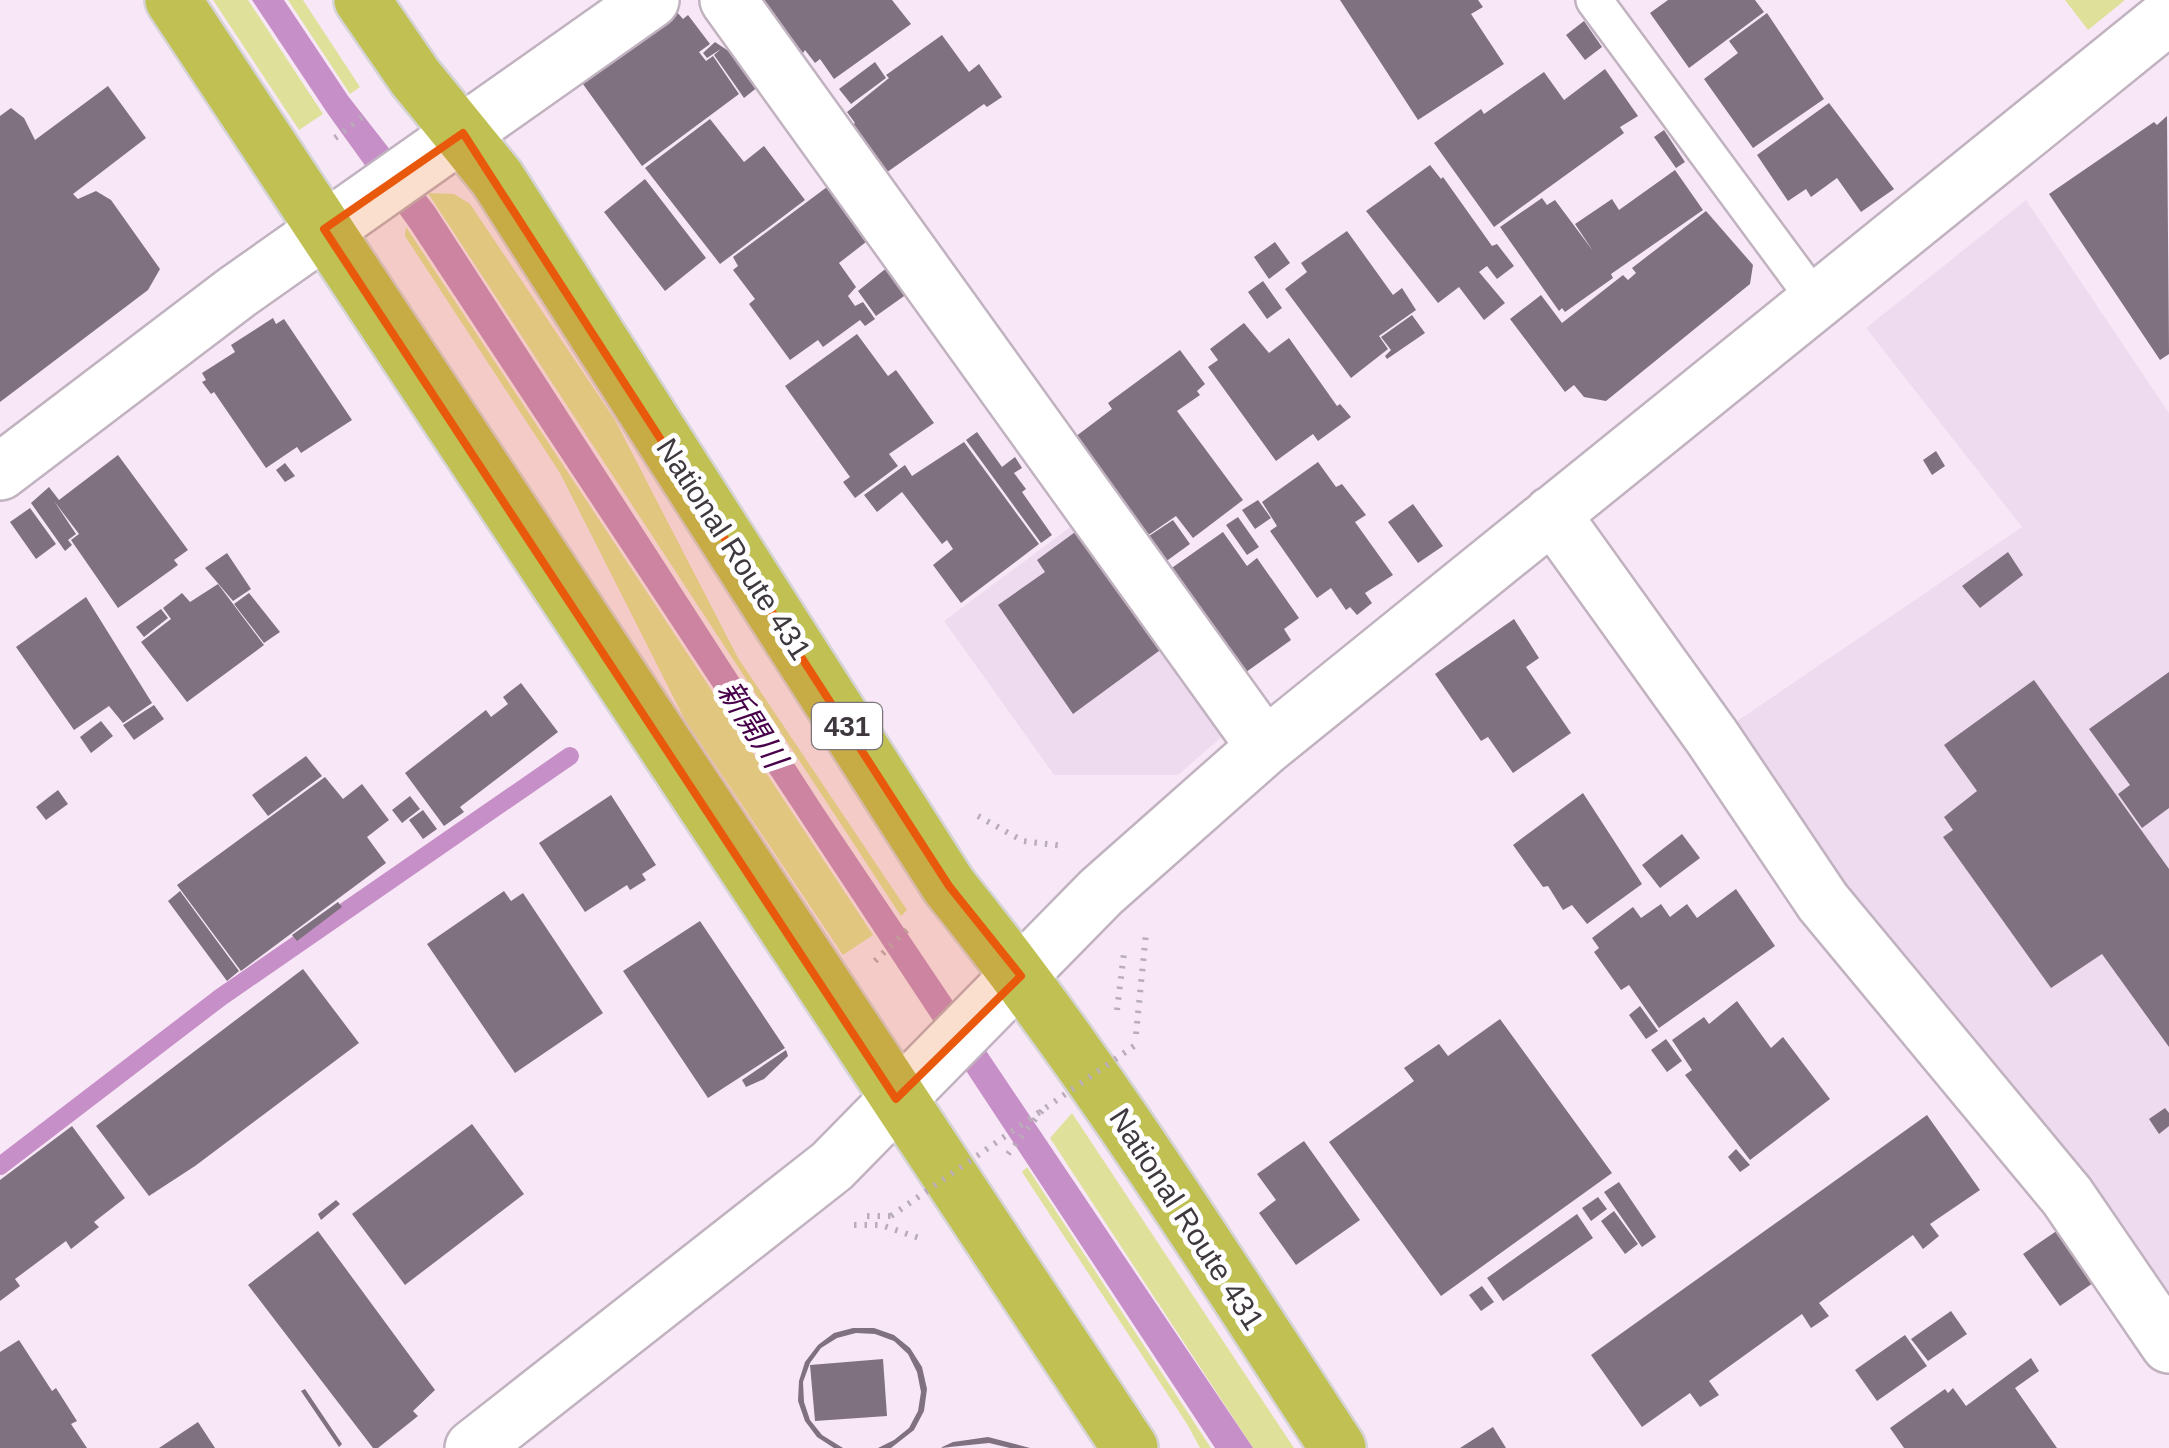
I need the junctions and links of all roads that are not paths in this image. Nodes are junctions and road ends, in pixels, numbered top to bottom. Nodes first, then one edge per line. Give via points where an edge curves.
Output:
1 (173, 0) edge
2 (362, 0) edge
3 (651, 0) edge
4 (728, 0) edge
5 (1594, 0) edge
6 (2169, 16) edge
7 (448, 144) junction
8 (338, 220) junction
9 (1817, 302) junction
10 (0, 472) edge
11 (1552, 514) junction
12 (1265, 747) junction
13 (1012, 985) junction
14 (910, 1086) junction
15 (2169, 1345) edge
16 (474, 1448) edge
17 (1130, 1448) edge
18 (1338, 1448) edge

1 - 8 highway
2 - 7 highway, National Route 431 / 431 via 414,77
3 - 7 street
4 - 12 street
5 - 9 lane
6 - 9 street
7 - 8 street
7 - 13 highway, National Route 431 / 431 via 497,178
8 - 10 street
8 - 14 highway
9 - 11 street
11 - 12 street
11 - 15 street via 1823,902 2067,1196
12 - 13 street via 1102,892
13 - 14 street
13 - 18 highway, National Route 431 / 431 via 1094,1076
14 - 16 street via 832,1166
14 - 17 highway

